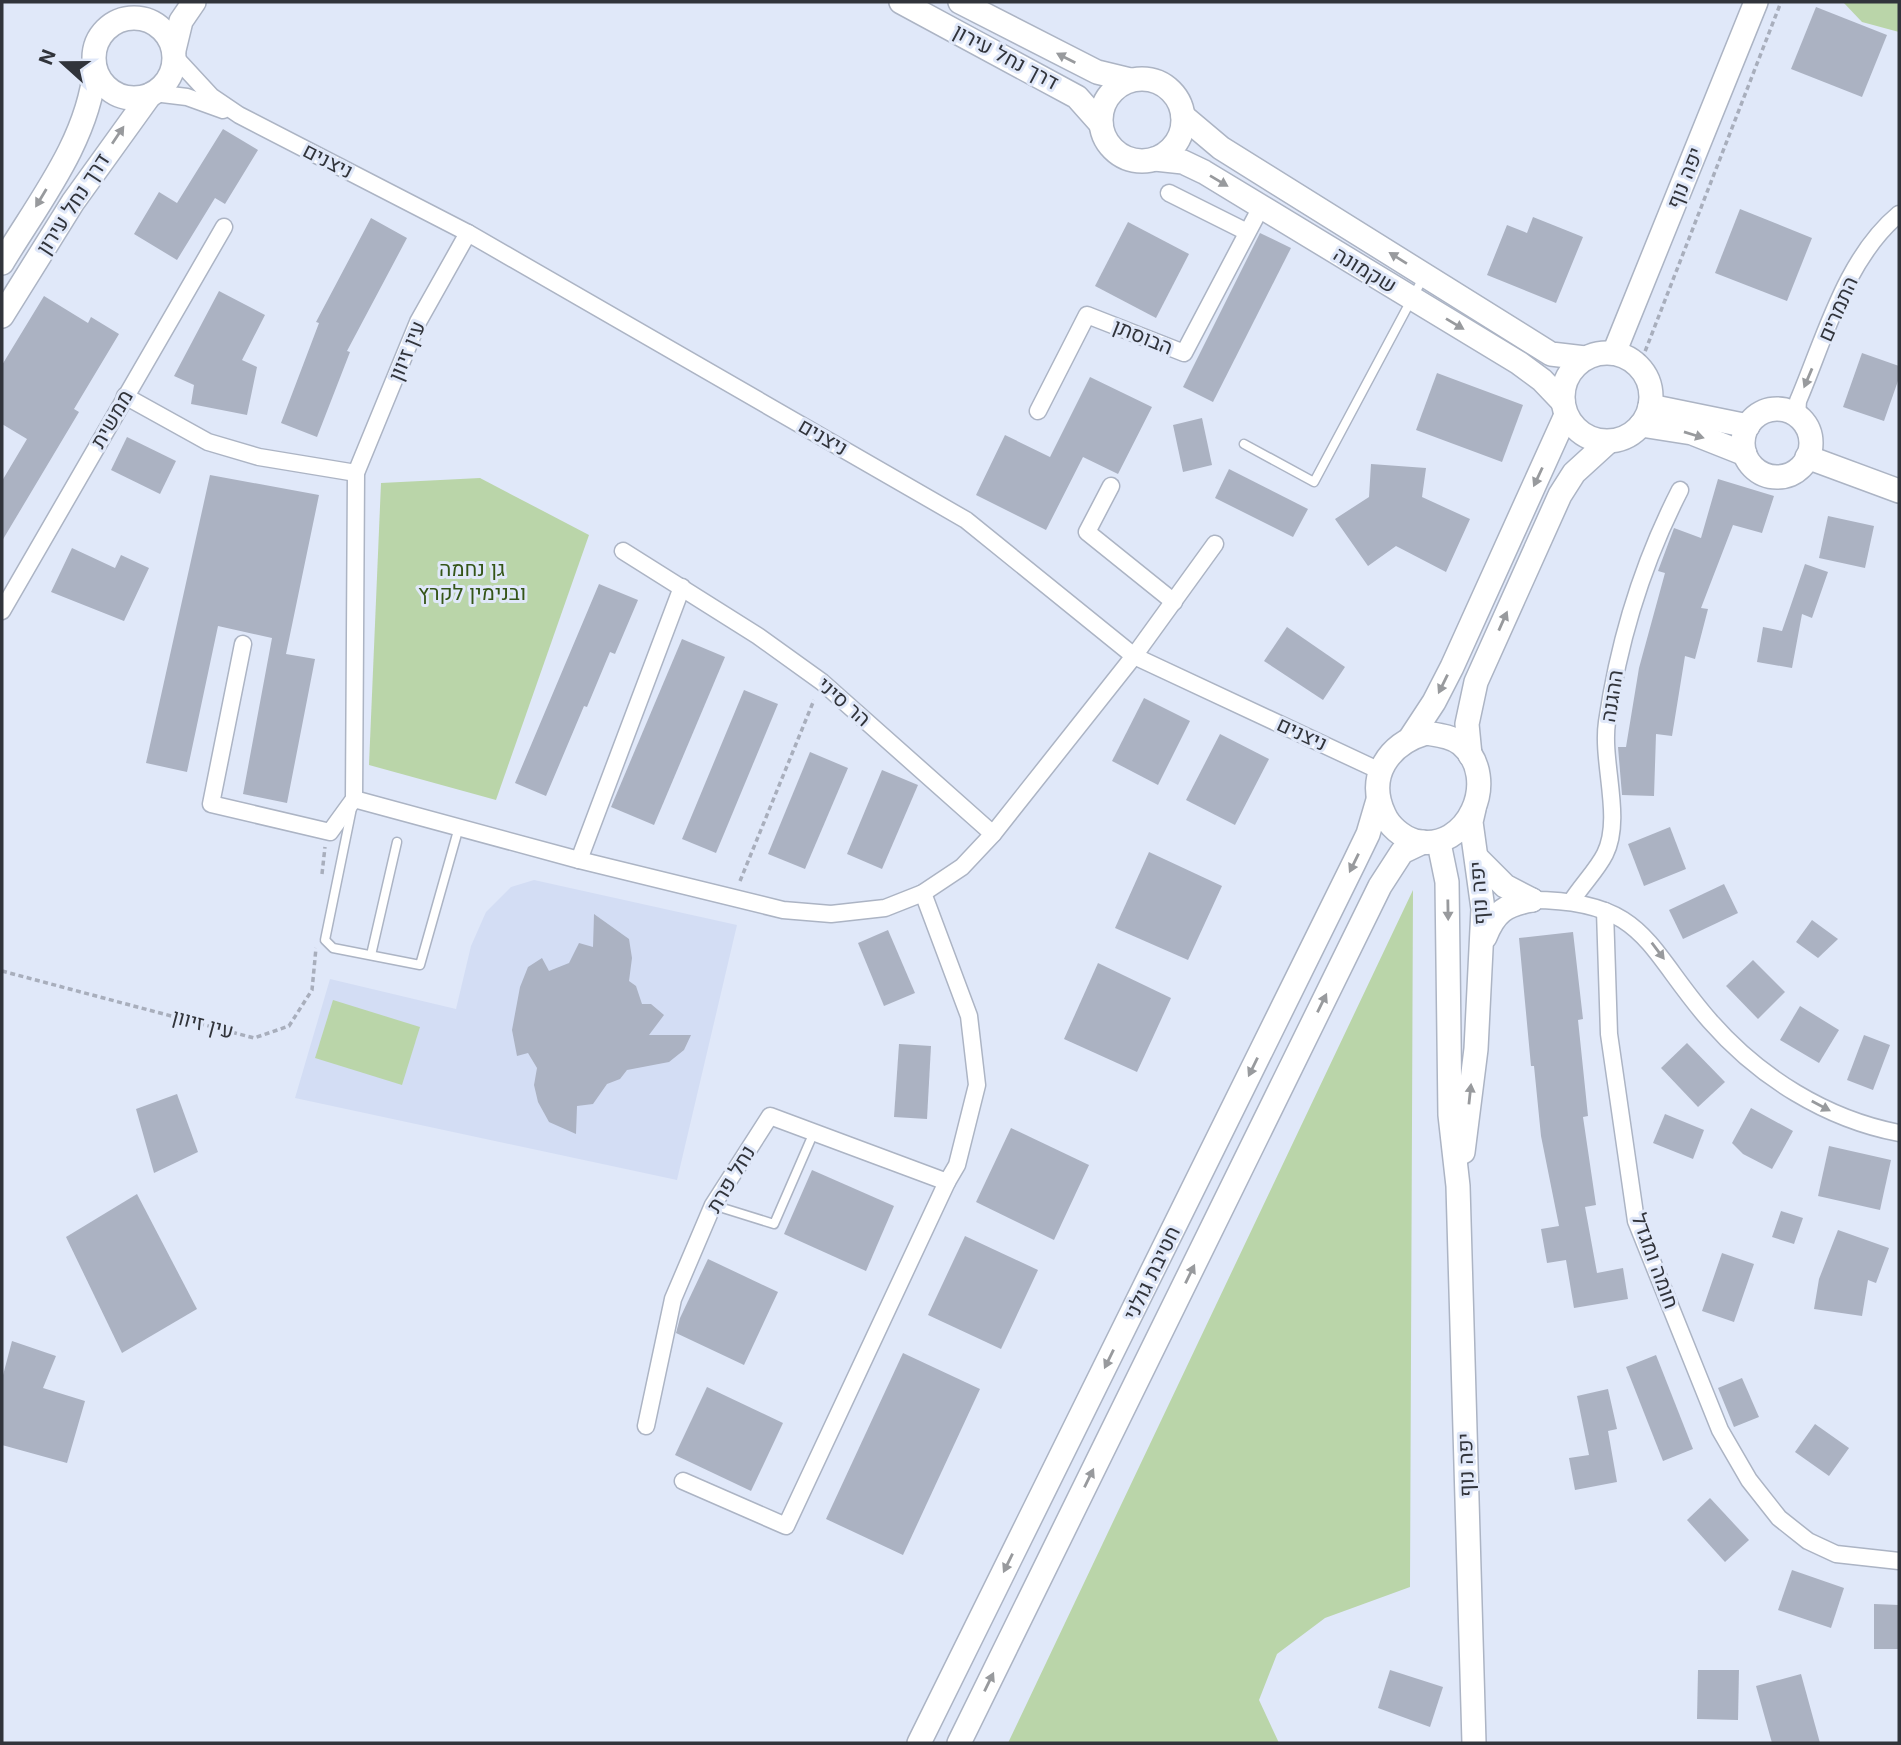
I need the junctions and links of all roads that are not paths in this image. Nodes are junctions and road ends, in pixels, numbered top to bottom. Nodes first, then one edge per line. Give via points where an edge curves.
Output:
1 (155, 2) edge
2 (194, 2) edge
3 (901, 2) edge
4 (960, 2) edge
5 (1756, 2) edge
6 (130, 17) junction
7 (174, 53) junction
8 (96, 69) junction
9 (1130, 80) junction
10 (152, 94) junction
11 (1183, 116) junction
12 (251, 121) junction
13 (1101, 124) junction
14 (1156, 159) junction
15 (1169, 193) dead end
16 (1261, 207) junction
17 (1899, 214) edge
18 (225, 227) dead end
19 (1247, 232) junction
20 (468, 233) junction
21 (2, 263) edge
22 (1425, 275) junction
23 (1412, 299) junction
24 (2, 316) edge
25 (1614, 354) junction
26 (1586, 358) junction
27 (125, 396) junction
28 (1564, 409) junction
29 (1038, 411) dead end
30 (1645, 416) junction
31 (1797, 416) junction
32 (1748, 426) junction
33 (1608, 442) junction
34 (1244, 444) dead end
35 (1745, 454) junction
36 (1807, 457) junction
37 (356, 473) junction
38 (1111, 486) dead end
39 (1680, 490) dead end
40 (1899, 491) edge
41 (1215, 544) dead end
42 (623, 551) dead end
43 (682, 587) junction
44 (1174, 602) junction
45 (2, 611) edge
46 (243, 644) dead end
47 (1134, 656) junction
48 (1411, 737) junction
49 (1470, 755) junction
50 (1380, 771) junction
51 (354, 799) junction
52 (1378, 800) junction
53 (1474, 809) junction
54 (458, 827) junction
55 (993, 834) junction
56 (397, 842) dead end
57 (1431, 842) junction
58 (1477, 858) junction
59 (579, 860) junction
60 (923, 893) junction
61 (1532, 900) junction
62 (1571, 902) junction
63 (1605, 911) junction
64 (1481, 947) junction
65 (371, 955) junction
66 (814, 1132) junction
67 (1899, 1133) edge
68 (947, 1182) junction
69 (1458, 1186) junction
70 (713, 1205) junction
71 (646, 1426) dead end
72 (683, 1481) dead end
73 (1899, 1561) edge
74 (919, 1743) edge
75 (959, 1743) edge
76 (1474, 1743) edge

1 - 6 street
2 - 7 street via 181,21
3 - 13 street, דרך נחל עירון via 1077,97
9 -> 4 street, דרך נחל עירון via 1097,72
5 - 25 street, יפה נוף
6 - 7 street via 162,28
6 - 8 street via 99,37 94,49
7 - 10 street via 171,76
7 - 12 street, ניצנים via 211,96
8 - 10 street via 103,85 120,96 130,99
8 -> 21 street, דרך נחל עירון via 93,96 75,141
9 - 11 street via 1156,81 1168,87
9 - 13 street via 1109,94
10 - 12 street, ניצנים via 187,97
24 -> 10 street, דרך נחל עירון via 73,202
11 - 14 street via 1175,145
22 -> 11 street, שקמונה via 1221,148
12 - 20 street, ניצנים
13 - 14 street via 1108,144 1117,153 1142,162
14 -> 16 street, שקמונה via 1183,162
15 - 19 street
16 - 19 street, הבוסתן
16 - 23 street, שקמונה
17 -> 31 street, התמרים via 1881,229 1846,286 1798,401
18 - 27 street, ממשית
19 - 29 street, הבוסתן via 1184,354 1087,314
20 - 37 street, עין זיוון via 418,322
20 - 47 street, ניצנים via 966,520
22 - 23 lane
22 - 26 street, שקמונה via 1551,354
23 -> 28 street, שקמונה via 1519,363 1542,380
23 - 34 lane via 1314,482
25 - 26 street
25 - 30 street via 1639,367 1651,392
26 - 28 street via 1568,376
27 - 37 street via 208,442 259,457
27 - 45 street, ממשית
28 - 33 street via 1580,432
28 -> 48 street via 1446,678
30 - 32 street
30 - 33 street via 1622,439
30 -> 35 street
31 - 32 street via 1776,409 1765,411
31 - 36 street via 1810,435
32 - 35 street
49 -> 33 street via 1470,702 1482,670 1560,495 1574,472
35 - 36 street via 1750,464 1770,476 1792,473
36 - 40 street
37 - 51 street, עין זיוון
38 - 44 street via 1087,533
39 - 62 street, ההגנה via 1640,578 1616,667 1606,726 1610,842
41 - 44 street
42 - 43 street, הר סיני
43 - 55 street, הר סיני via 822,682
43 - 59 street
44 - 47 street
46 - 51 street via 211,804 330,832
47 - 50 street, ניצנים
47 - 55 street
48 - 49 street via 1426,733 1445,736 1460,743
48 - 50 street via 1392,750
49 - 53 street via 1478,778
50 - 52 street
51 - 54 street
51 - 65 lane via 325,940 333,948
52 - 57 street via 1385,818 1398,832
52 -> 74 street, חטיבת גולני via 1368,835
53 - 57 street via 1462,829
53 - 58 street, יפה נוף via 1471,822
54 - 59 street
54 - 65 lane via 420,965
55 - 60 street via 962,867
56 - 65 lane
57 -> 69 street, יפה נוף via 1443,850 1447,882 1450,1115
75 -> 57 street, חטיבת גולני via 1380,886 1402,852
58 - 61 street via 1504,886
58 - 64 street, יפה נוף via 1483,909
59 - 60 street via 783,910 831,914 885,908
60 - 68 street via 969,1016 977,1085 957,1165
61 - 62 street
61 - 64 street via 1499,911
62 - 63 street
63 -> 67 street via 1652,942 1710,1020 1750,1062 1789,1089 1861,1126
63 - 73 street, חומה ומגדל via 1609,1034 1636,1221 1720,1430 1749,1480 1779,1518 1808,1541 1836,1554
69 -> 64 street, יפה נוף via 1476,1049
66 - 68 street, נחל פרת
66 - 70 street, נחל פרת via 770,1116
66 - 70 lane via 774,1224
68 - 72 street via 786,1526
69 - 76 street, יפה נוף
70 - 71 street, נחל פרת via 673,1300

